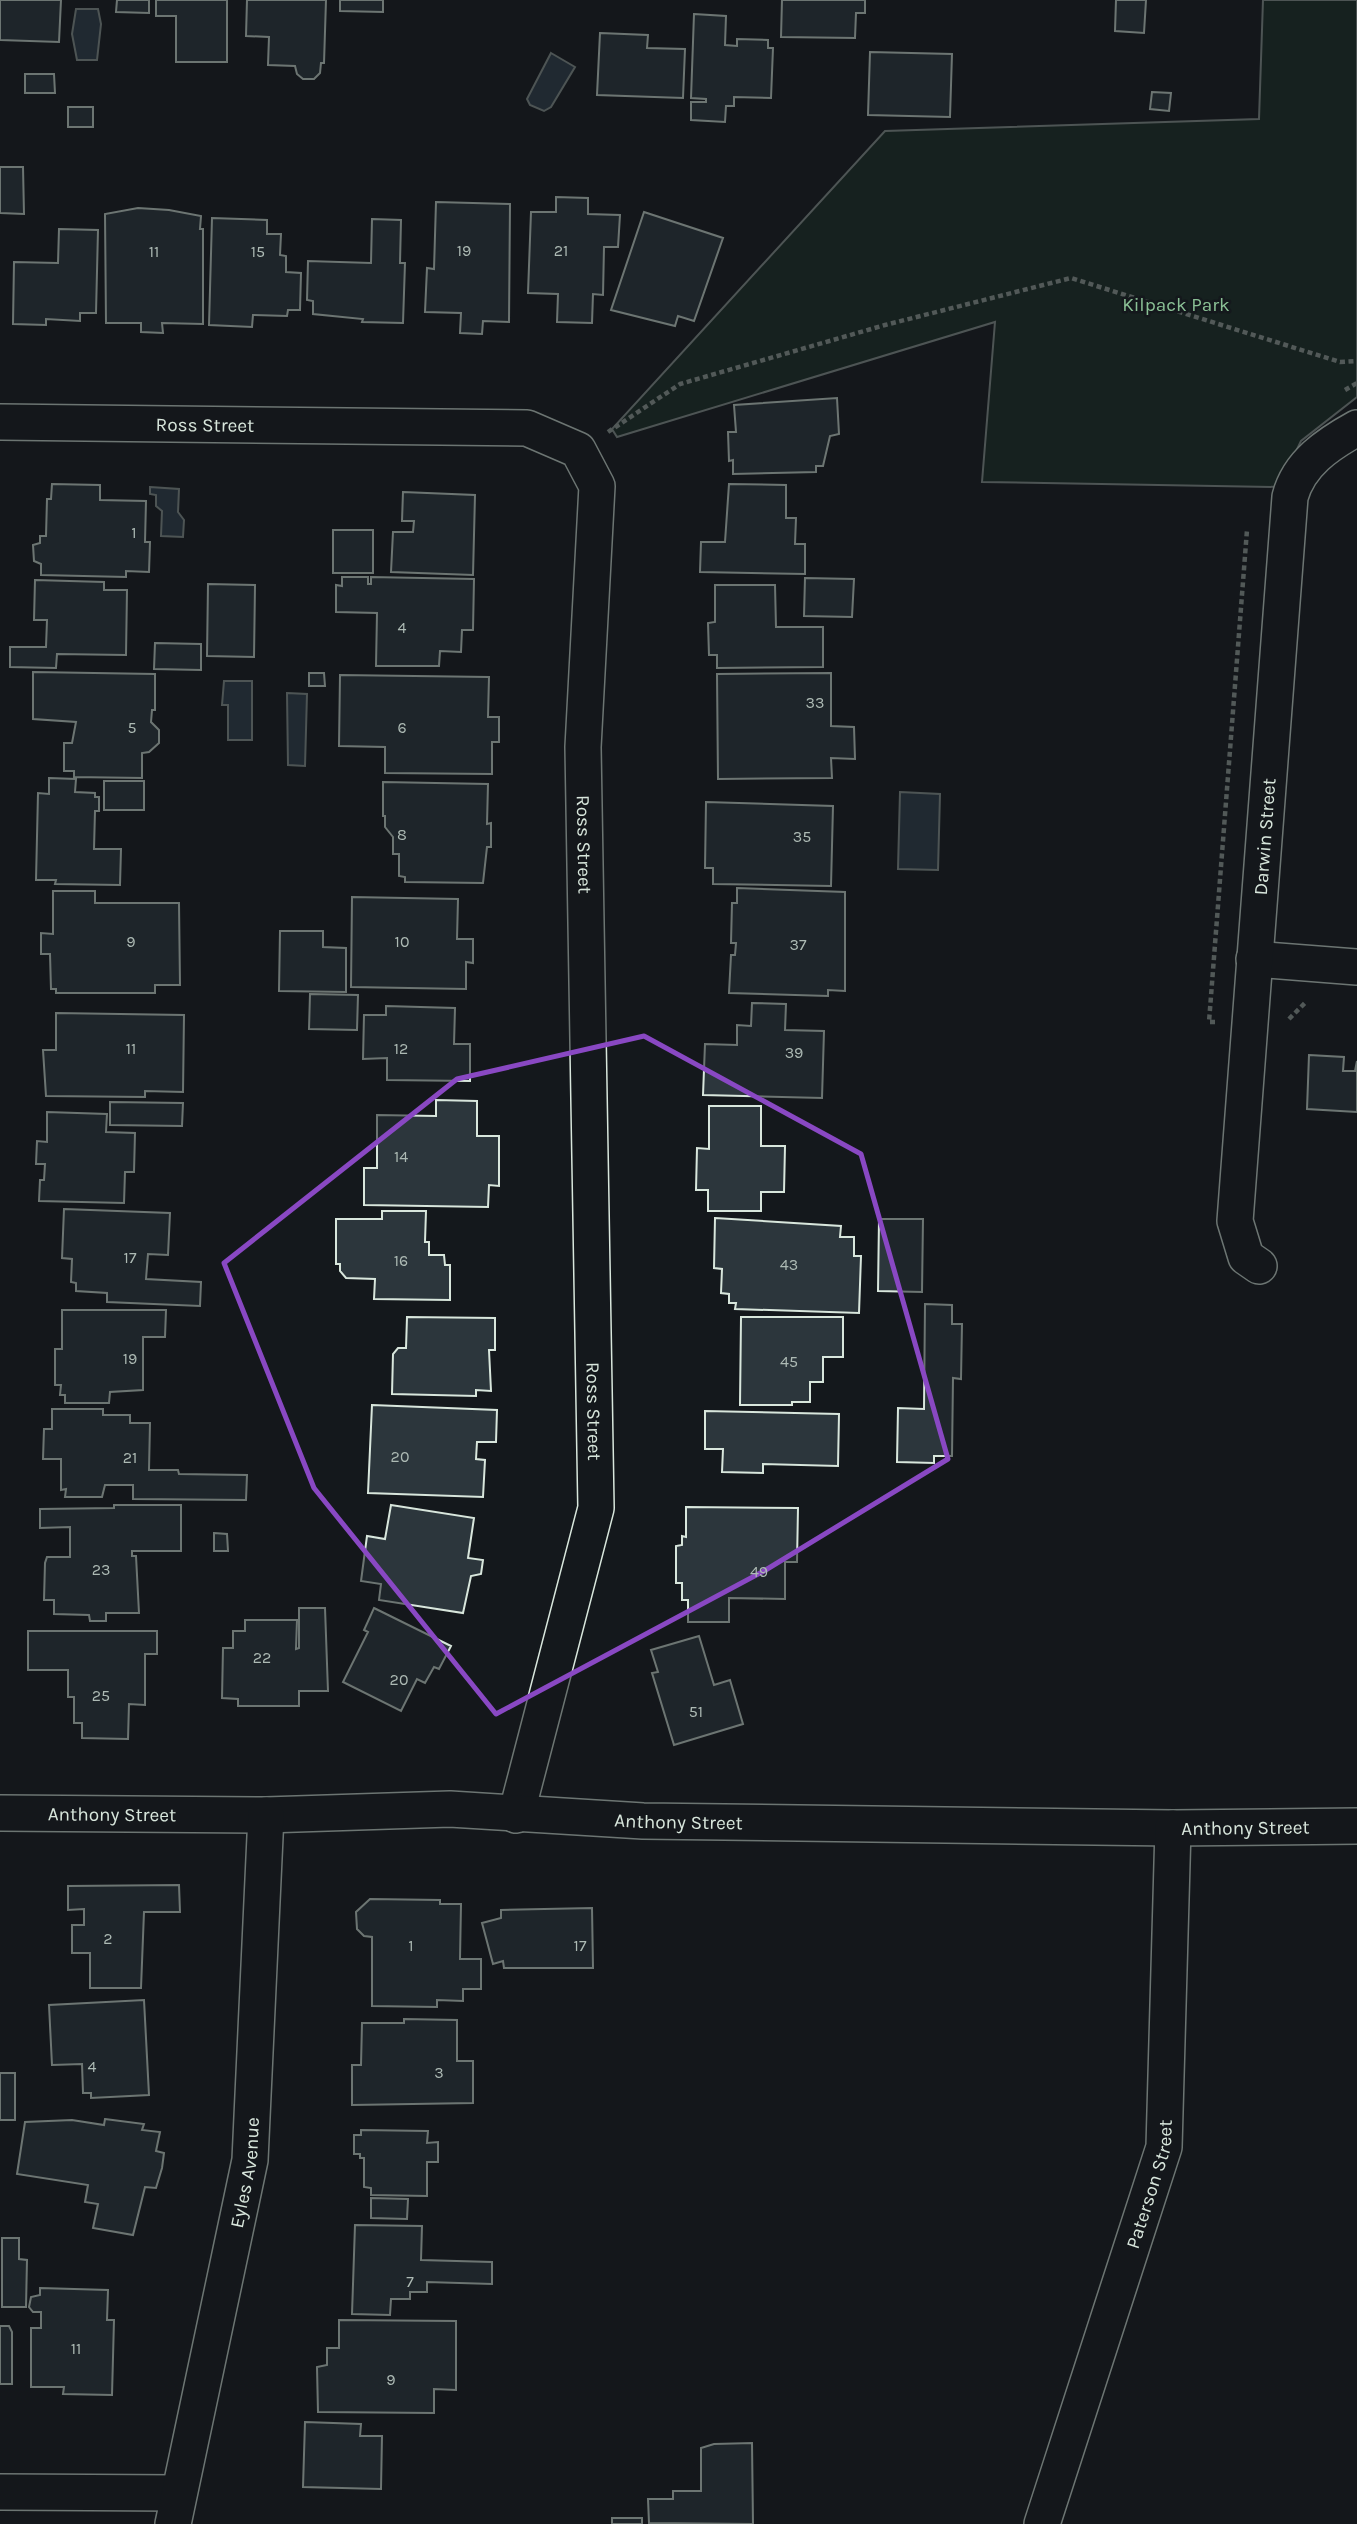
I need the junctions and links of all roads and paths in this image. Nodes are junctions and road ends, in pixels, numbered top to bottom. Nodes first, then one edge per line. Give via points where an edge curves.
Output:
1 (1357, 361) edge
2 (0, 422) edge
3 (1357, 428) edge
4 (578, 450) junction
5 (1254, 960) junction
6 (1357, 967) edge
7 (1259, 1266) dead end
8 (0, 1813) edge
9 (266, 1815) junction
10 (516, 1815) junction
11 (1357, 1826) edge
12 (1173, 1828) junction
13 (0, 2492) edge
14 (176, 2509) edge
15 (1041, 2524) edge

1 - 4 path via 1340,362 1071,278 680,384
2 - 4 street, Ross Street via 527,428
3 - 5 street, Darwin Street via 1314,457 1294,483 1290,497
4 - 10 street, Ross Street via 597,486 583,747 596,1508
5 - 6 street
5 - 7 street, Darwin Street via 1235,1221 1246,1257
8 - 9 street, Anthony Street
9 - 10 street, Anthony Street via 450,1809
9 - 14 street, Eyles Avenue via 250,2160
10 - 12 street, Anthony Street
11 - 12 street, Anthony Street
12 - 15 street, Paterson Street via 1164,2147
13 - 14 street

